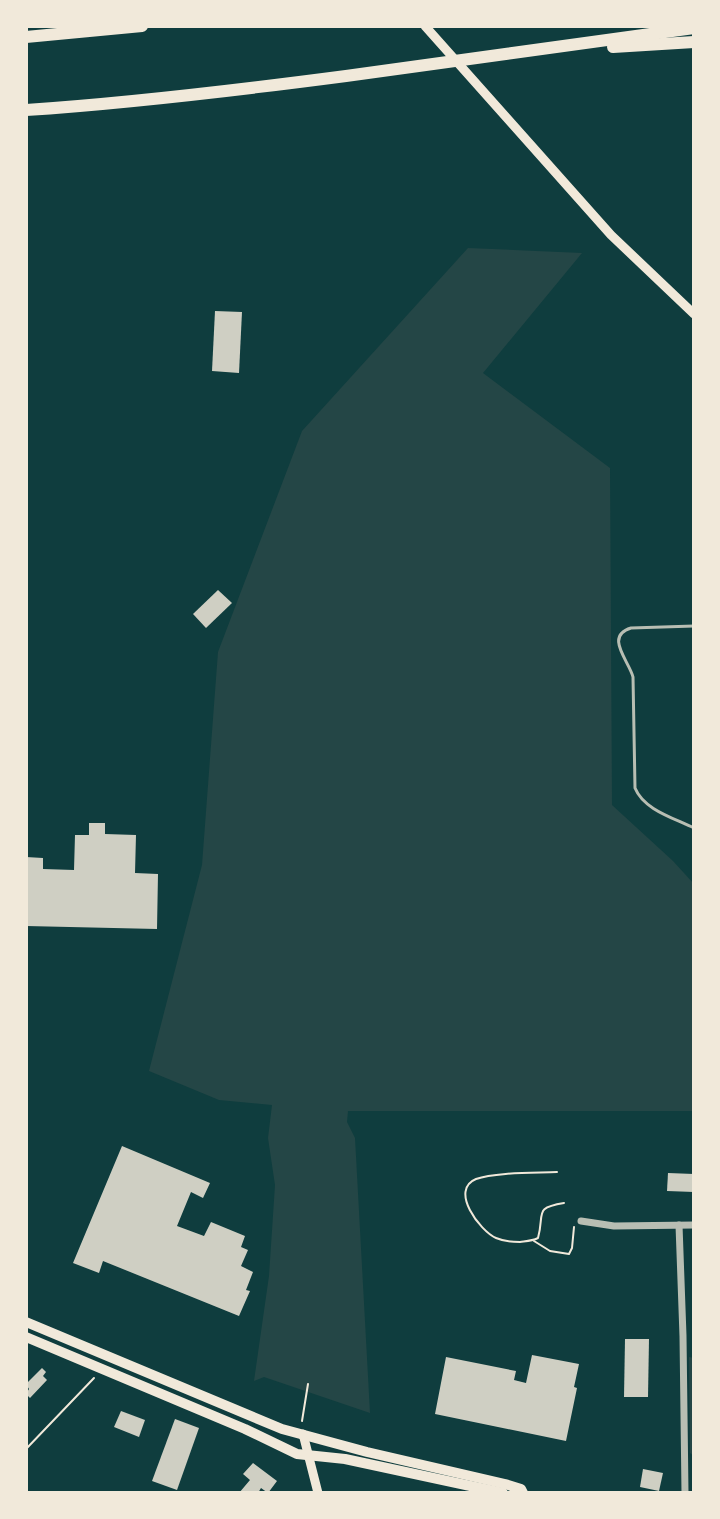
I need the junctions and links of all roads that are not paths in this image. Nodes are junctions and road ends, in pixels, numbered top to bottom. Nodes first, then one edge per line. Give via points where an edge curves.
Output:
1 (142, 26) edge
2 (425, 26) edge
3 (694, 28) edge
4 (26, 37) edge
5 (694, 42) edge
6 (526, 53) junction
7 (26, 110) edge
8 (694, 314) edge
9 (694, 626) edge
10 (694, 828) edge
11 (578, 1219) road end
12 (679, 1225) junction
13 (694, 1225) edge
14 (26, 1322) edge
15 (26, 1337) edge
16 (303, 1434) junction
17 (308, 1455) junction
18 (318, 1493) edge
19 (503, 1493) edge
20 (523, 1493) edge
21 (685, 1493) edge

1 - 4 highway
2 - 8 main road via 611,235
3 - 6 highway
5 - 6 highway
6 - 7 highway via 218,93
9 - 10 lane via 624,629 619,651 633,677 635,788 646,804
11 - 12 street via 614,1226
12 - 13 street
12 - 21 street
14 - 16 main road
15 - 17 main road
16 - 17 main road
16 - 20 main road via 505,1484
17 - 18 main road
17 - 19 main road

